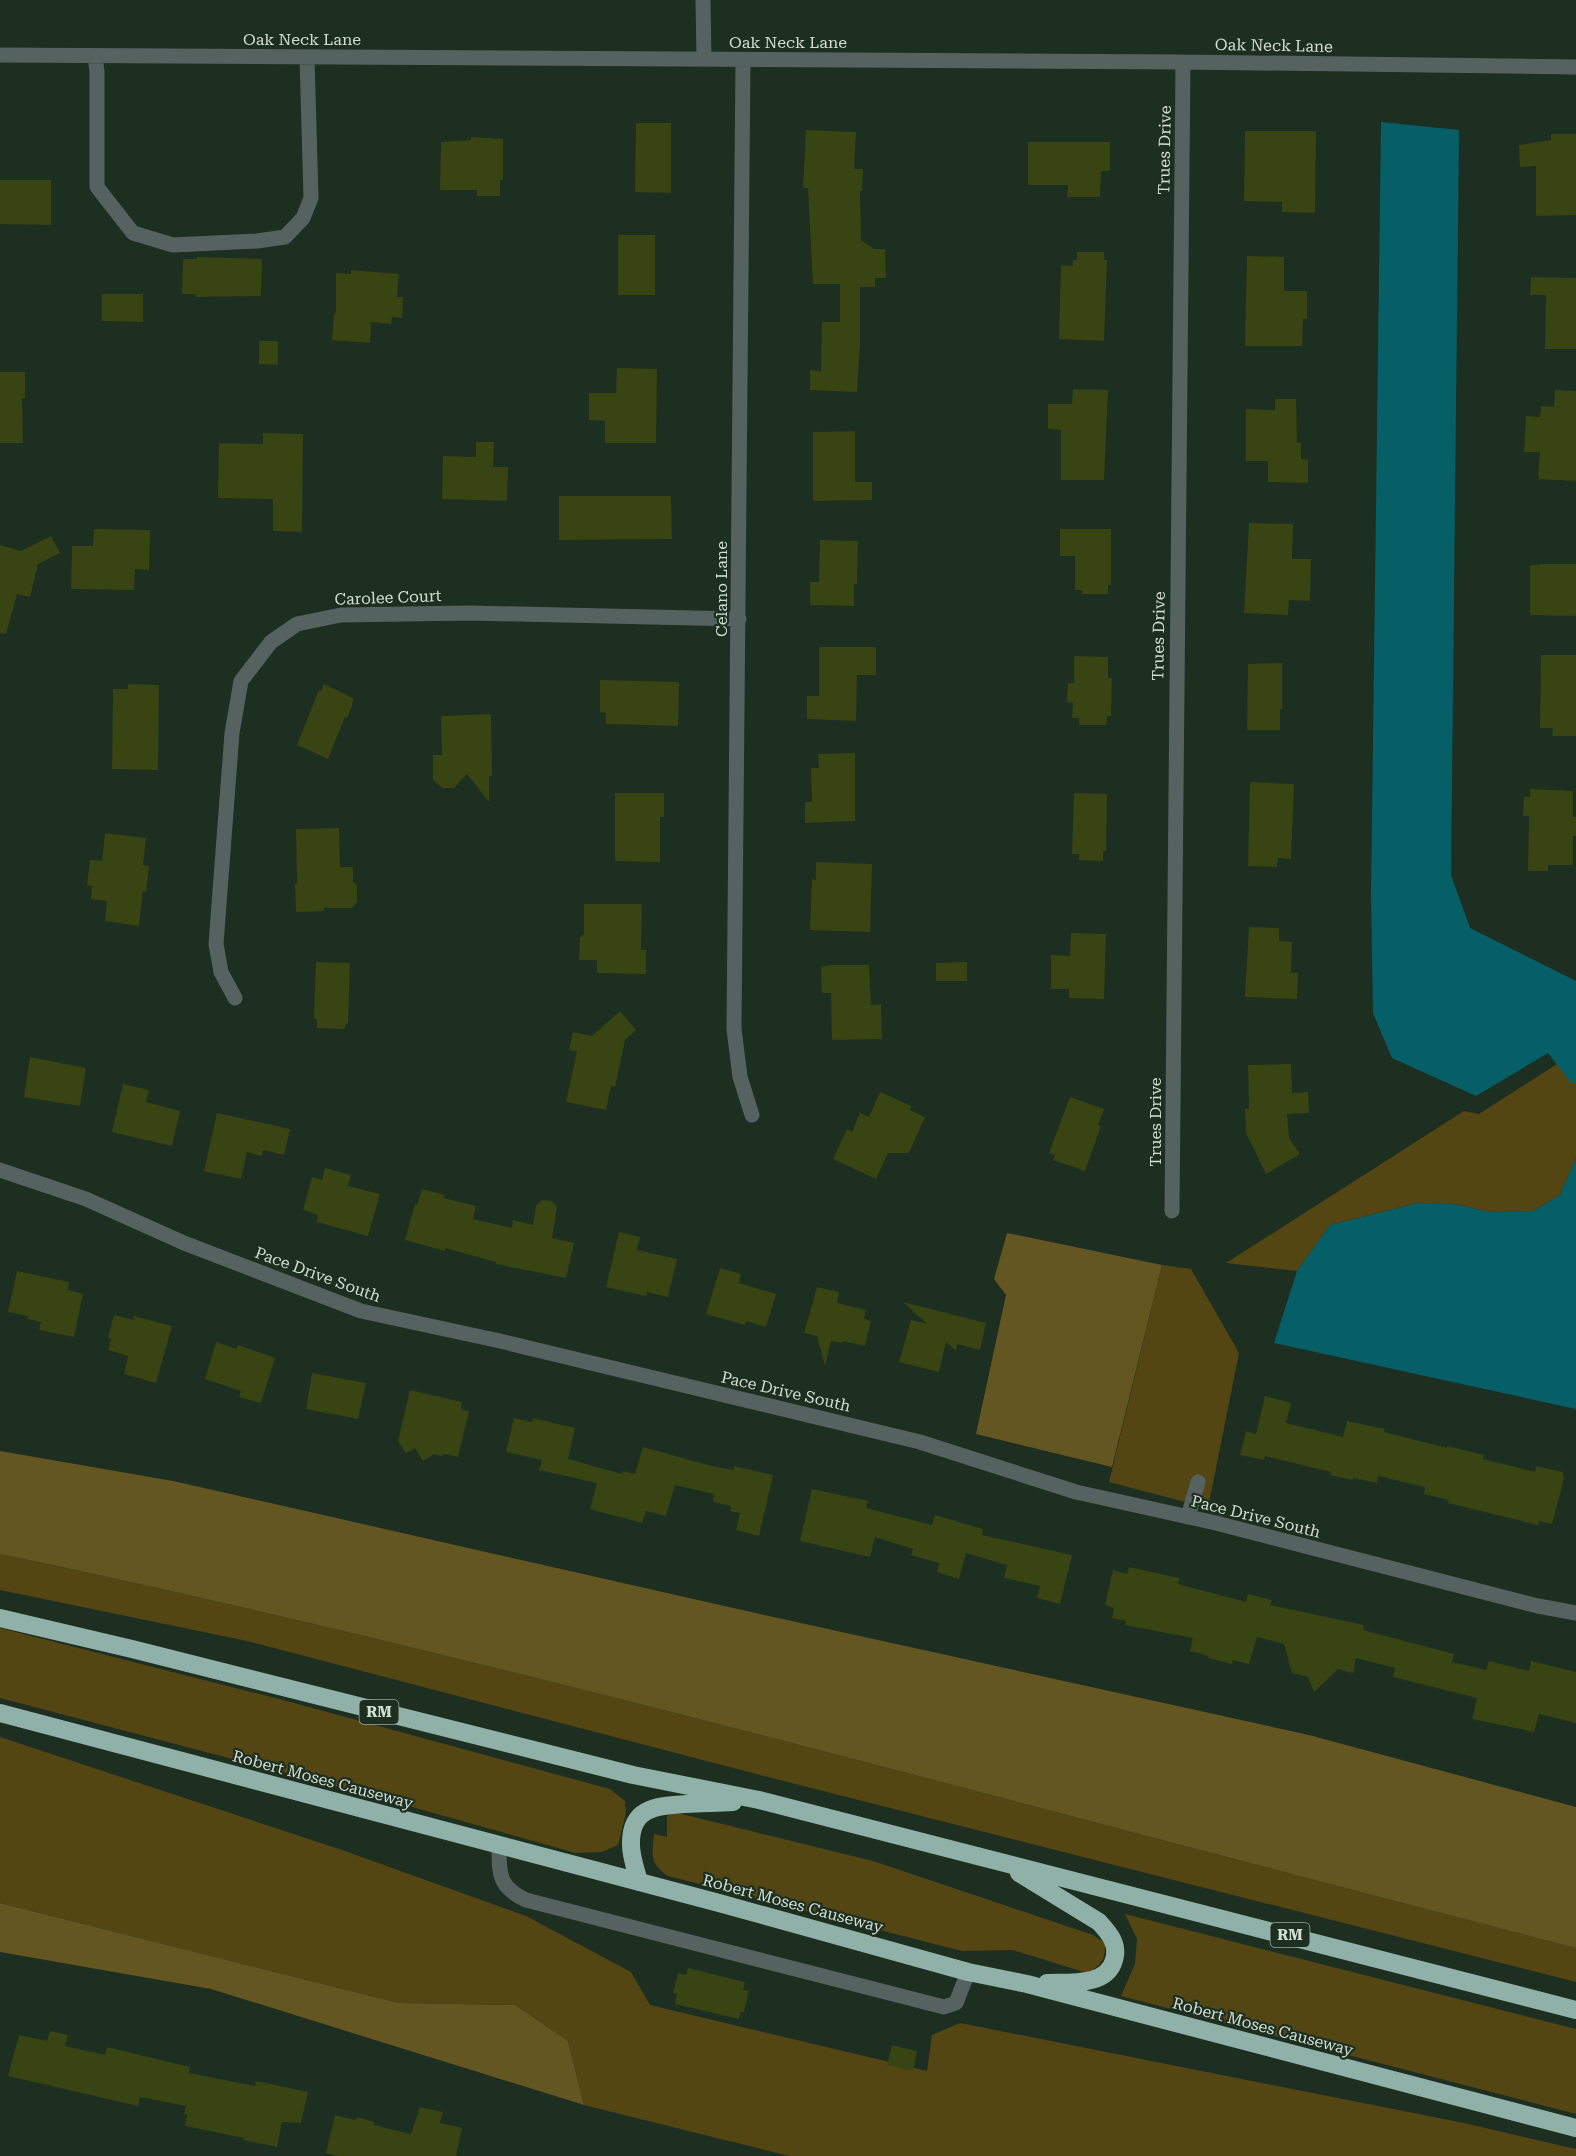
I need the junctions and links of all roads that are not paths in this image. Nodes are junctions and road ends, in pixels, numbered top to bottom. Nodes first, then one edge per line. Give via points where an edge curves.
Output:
1 (703, 0) edge
2 (0, 55) edge
3 (95, 56) junction
4 (307, 57) junction
5 (704, 60) junction
6 (743, 61) junction
7 (1183, 62) junction
8 (1576, 68) edge
9 (739, 619) junction
10 (235, 998) dead end
11 (752, 1115) dead end
12 (0, 1170) edge
13 (1172, 1211) dead end
14 (1198, 1482) dead end
15 (1188, 1517) junction
16 (1576, 1613) edge
17 (0, 1618) edge
18 (0, 1713) edge
19 (759, 1800) junction
20 (499, 1846) junction
21 (1004, 1863) junction
22 (639, 1882) junction
23 (968, 1972) junction
24 (1027, 1984) junction
25 (1576, 2010) edge
26 (1576, 2128) edge

1 - 5 street
2 - 3 street, Oak Neck Lane
3 - 4 street, Oak Neck Lane
3 - 4 street via 97,187 133,232 173,245 285,237 303,218 311,198
4 - 5 street, Oak Neck Lane
5 - 6 street, Oak Neck Lane
6 - 7 street, Oak Neck Lane
6 - 9 street, Celano Lane
7 - 8 street, Oak Neck Lane
7 - 13 street, Trues Drive
9 - 10 street, Carolee Court via 470,612 341,615 297,624 271,642 241,681 232,733 216,944 221,972
9 - 11 street, Celano Lane via 734,1029 740,1077
12 - 15 street, Pace Drive South via 86,1199 184,1243 361,1311 920,1442 1076,1492
14 - 15 street
15 - 16 street, Pace Drive South
17 - 19 highway, RM via 633,1775
18 - 20 highway, Robert Moses Causeway
19 - 21 highway, RM
19 - 22 highway via 661,1805 640,1815 632,1834 632,1857
20 - 22 highway, Robert Moses Causeway
20 - 23 street via 499,1874 512,1894 560,1910 944,2007 956,2003
21 - 24 highway via 1099,1922 1116,1947 1113,1964 1101,1977
21 - 25 highway, RM
22 - 23 highway, Robert Moses Causeway
23 - 24 highway, Robert Moses Causeway
24 - 26 highway, Robert Moses Causeway

